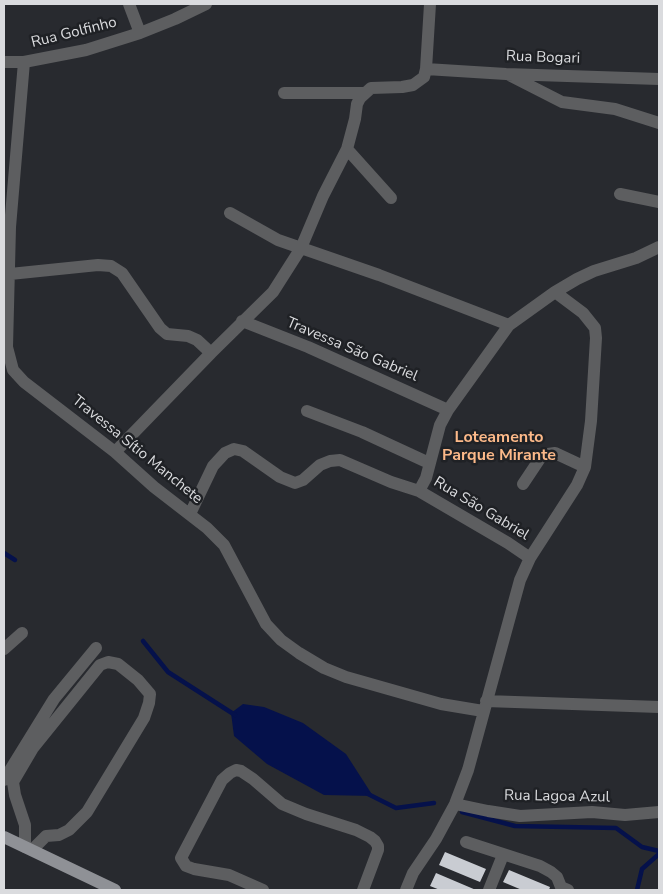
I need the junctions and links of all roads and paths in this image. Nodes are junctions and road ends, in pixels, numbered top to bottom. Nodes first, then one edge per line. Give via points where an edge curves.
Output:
1 (129, 4) edge
2 (206, 4) edge
3 (430, 4) edge
4 (140, 33) junction
5 (4, 62) edge
6 (24, 62) junction
7 (426, 68) junction
8 (506, 74) junction
9 (659, 79) edge
10 (284, 93) dead end
11 (365, 93) junction
12 (659, 123) edge
13 (347, 149) junction
14 (620, 194) dead end
15 (391, 198) dead end
16 (659, 202) edge
17 (230, 213) dead end
18 (659, 247) edge
19 (301, 248) junction
20 (10, 274) junction
21 (555, 292) junction
22 (242, 321) junction
23 (509, 325) junction
24 (211, 353) junction
25 (448, 410) junction
26 (307, 411) dead end
27 (115, 452) junction
28 (429, 463) junction
29 (585, 467) junction
30 (523, 484) dead end
31 (419, 491) junction
32 (190, 514) junction
33 (530, 558) junction
34 (22, 633) dead end
35 (96, 648) dead end
36 (4, 649) edge
37 (484, 706) junction
38 (659, 707) edge
39 (4, 780) edge
40 (455, 804) junction
41 (659, 812) edge
42 (4, 836) edge
43 (466, 842) dead end
44 (28, 848) junction
45 (502, 855) junction
46 (563, 889) edge
47 (115, 890) edge
48 (263, 890) edge
49 (363, 890) edge
50 (406, 890) edge
51 (489, 890) edge

1 - 4 street
2 - 4 street, Rua Golfinho
3 - 7 street
4 - 6 street, Rua Golfinho via 86,50
5 - 6 street, Rua Golfinho
6 - 20 street, Travessa Sítio Manchete via 13,186
7 - 8 street, Rua Bogari
7 - 11 street via 424,77 413,85 376,87
8 - 9 street, Rua Bogari
8 - 12 street via 562,102 615,110
10 - 11 street
11 - 13 street via 357,104
13 - 15 street
13 - 19 street via 322,196
14 - 16 street
17 - 19 street via 278,240
18 - 21 street, Rua São Gabriel via 594,271
19 - 22 street via 274,292
19 - 23 street
20 - 24 street via 111,266 122,273 160,328 168,334 197,340
20 - 27 street, Travessa Sítio Manchete via 7,347 13,370
21 - 23 street, Rua São Gabriel
21 - 29 street via 583,313 595,328 591,421
22 - 24 street
22 - 25 street, Travessa São Gabriel
23 - 25 street, Rua São Gabriel
24 - 27 street
25 - 28 street, Rua São Gabriel
26 - 28 street
27 - 32 street, Travessa Sítio Manchete
28 - 31 street, Rua São Gabriel
29 - 30 street via 555,453 548,454 541,457
29 - 33 street
31 - 32 street via 340,460 320,465 295,483 280,477 243,450 234,450 225,453 213,466
31 - 33 street, Rua São Gabriel
32 - 37 street, Travessa Sítio Manchete via 224,546 266,624 299,653 346,677 440,704
33 - 37 street, Rua São Gabriel via 515,594
34 - 36 street
35 - 39 street via 54,699
37 - 38 street, Travessa Sítio Manchete
37 - 40 street, Rua São Gabriel via 468,770
40 - 41 street, Rua Lagoa Azul via 520,816
40 - 50 street, Rua São Gabriel
42 - 44 main road
43 - 45 street
44 - 44 street via 26,825 13,782 33,748 100,665 108,662 118,664 150,694 144,718 87,812 69,830 46,836
44 - 47 main road
45 - 46 street via 540,866 558,877
45 - 51 street
48 - 49 street via 229,875 186,866 181,858 222,780 236,770 253,779 282,804 370,837 378,850

